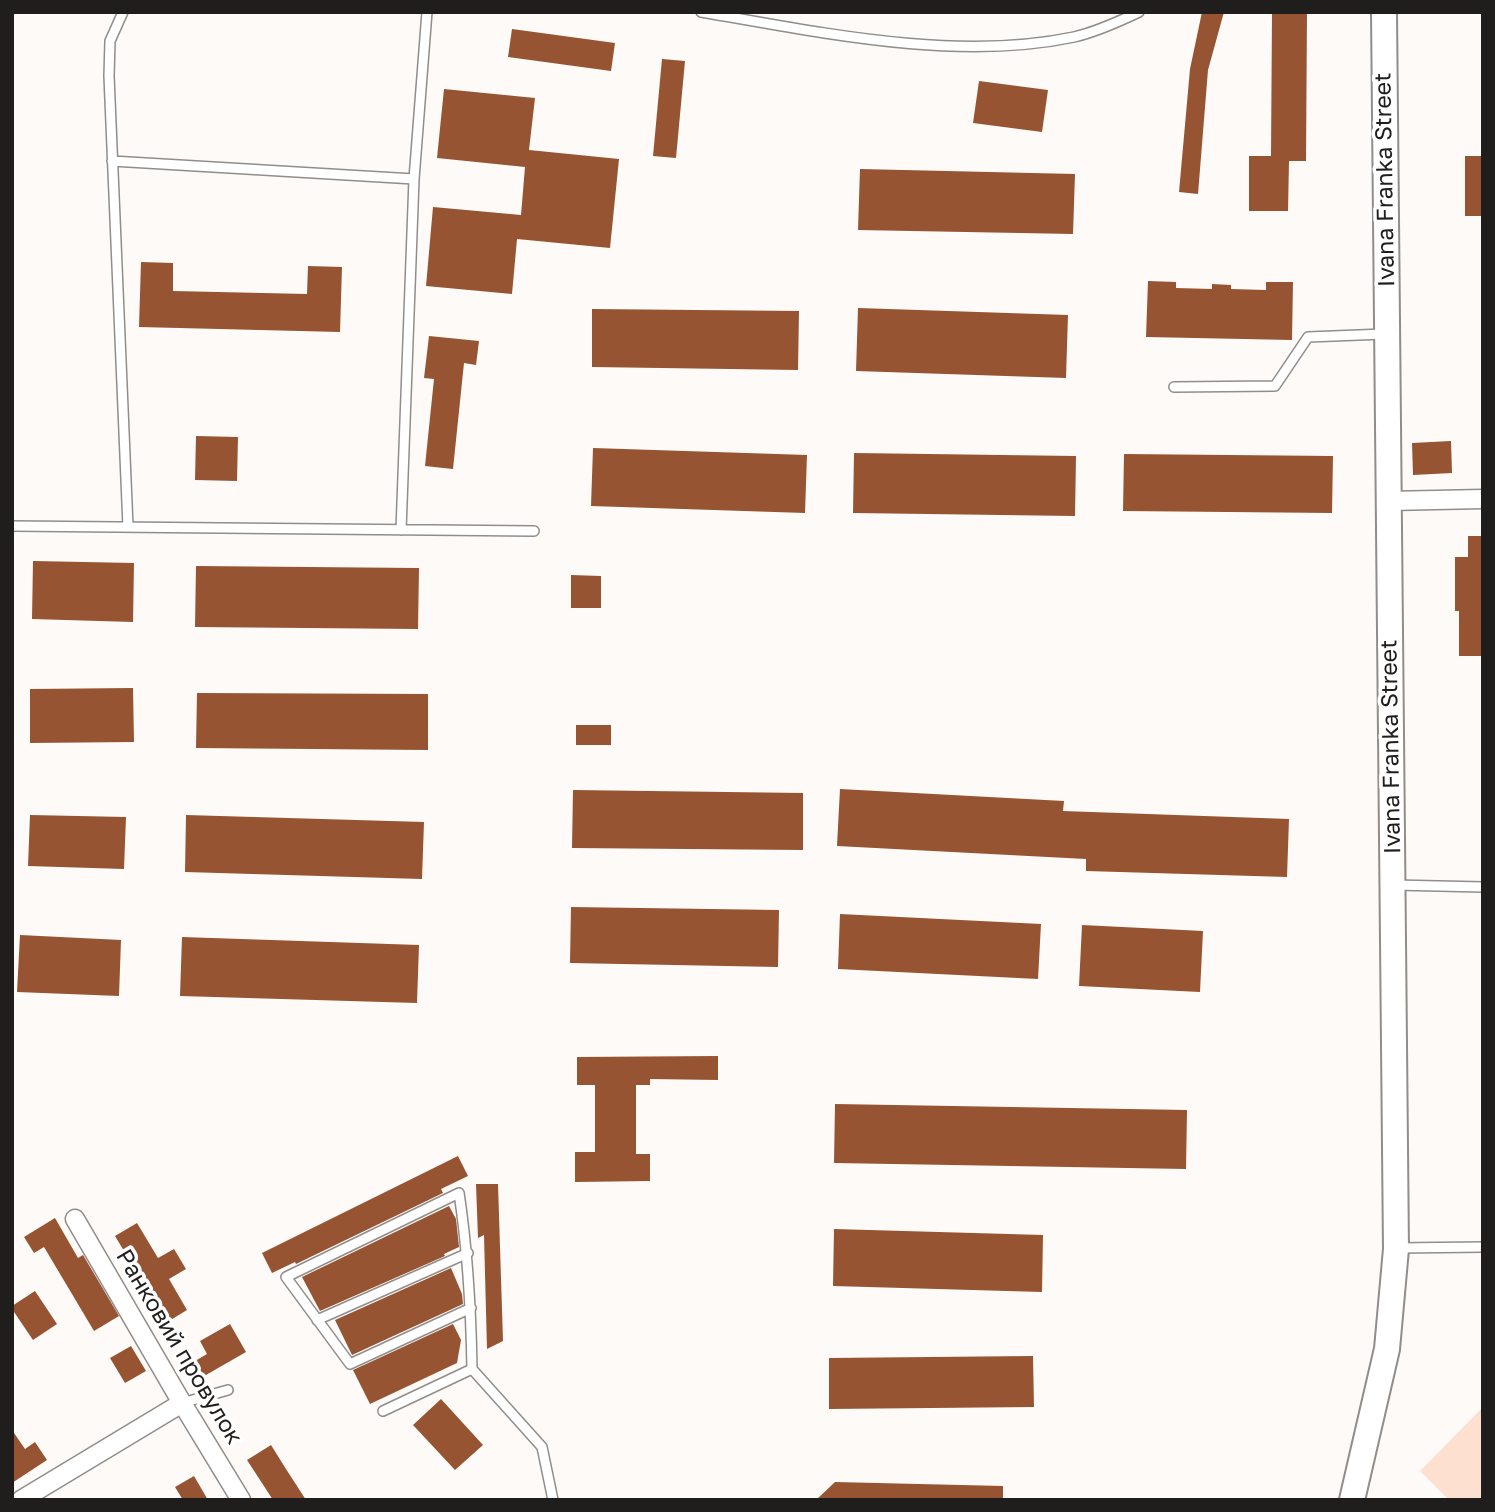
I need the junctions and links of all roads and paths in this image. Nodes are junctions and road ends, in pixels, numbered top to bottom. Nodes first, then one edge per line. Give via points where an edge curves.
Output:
1 (123, 12) edge
2 (427, 12) edge
3 (701, 12) edge
4 (1139, 12) edge
5 (1384, 12) edge
6 (113, 161) junction
7 (414, 179) junction
8 (1387, 334) junction
9 (1174, 387) dead end
10 (1388, 501) junction
11 (1480, 503) edge
12 (12, 526) edge
13 (128, 527) junction
14 (401, 530) junction
15 (534, 531) dead end
16 (1392, 885) junction
17 (1483, 887) edge
18 (75, 1219) dead end
19 (1483, 1247) edge
20 (1396, 1248) junction
21 (468, 1253) junction
22 (471, 1308) junction
23 (317, 1320) junction
24 (472, 1369) junction
25 (228, 1390) dead end
26 (181, 1403) junction
27 (383, 1411) dead end
28 (1355, 1489) edge
29 (21, 1500) edge
30 (241, 1500) edge
31 (553, 1500) edge

1 - 6 lane via 110,41
2 - 7 lane
3 - 4 lane via 827,34 940,46 1033,44 1076,37
5 - 8 main road, Ivana Franka Street
6 - 7 lane
6 - 13 lane
7 - 14 lane
8 - 9 lane via 1308,337 1275,386
8 - 10 main road, Ivana Franka Street
10 - 11 street
10 - 16 main road, Ivana Franka Street
12 - 13 lane
13 - 14 lane
14 - 15 lane
16 - 17 lane
16 - 20 main road, Ivana Franka Street
18 - 26 street, Ранковий провулок
19 - 20 lane
20 - 28 main road, Ivana Franka Street via 1387,1349
21 - 22 lane
21 - 23 lane
21 - 23 lane via 459,1193 286,1277
22 - 23 lane via 350,1364
22 - 24 lane
24 - 27 lane
24 - 31 lane via 542,1447
25 - 26 lane
26 - 29 street
26 - 30 street, Ранковий провулок

